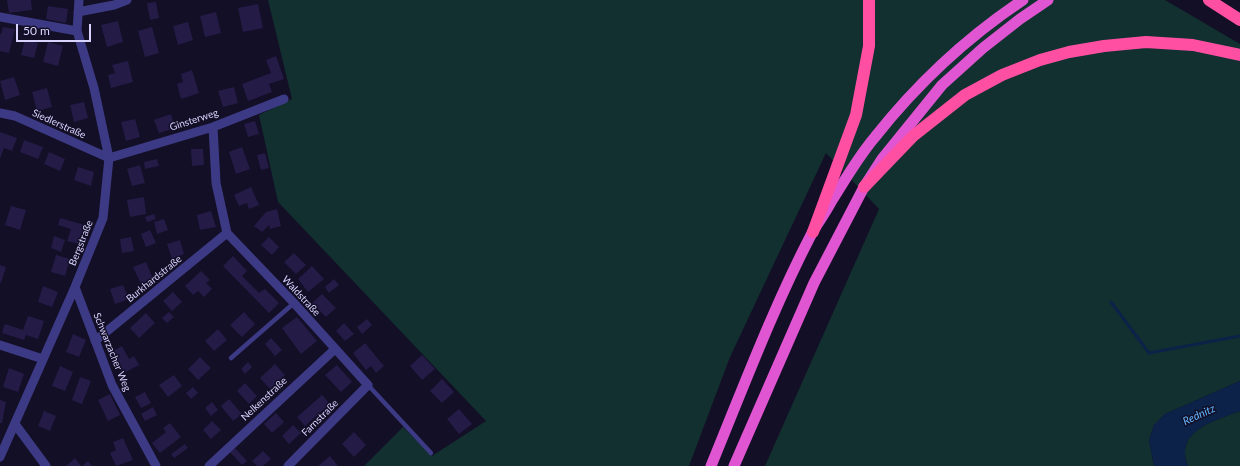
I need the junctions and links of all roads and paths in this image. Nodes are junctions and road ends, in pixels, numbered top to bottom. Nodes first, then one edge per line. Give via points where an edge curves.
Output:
1 (79, 0) edge
2 (127, 0) edge
3 (869, 0) edge
4 (1022, 0) edge
5 (1048, 0) edge
6 (1209, 0) edge
7 (78, 12) junction
8 (0, 17) edge
9 (1240, 20) edge
10 (78, 32) junction
11 (1240, 55) edge
12 (284, 99) dead end
13 (0, 113) edge
14 (213, 127) junction
15 (109, 158) junction
16 (864, 187) junction
17 (813, 232) junction
18 (227, 233) junction
19 (75, 287) junction
20 (294, 304) junction
21 (95, 341) junction
22 (0, 345) edge
23 (335, 349) junction
24 (231, 358) dead end
25 (42, 359) junction
26 (368, 385) junction
27 (15, 424) junction
28 (431, 453) dead end
29 (0, 457) edge
30 (46, 466) edge
31 (156, 466) edge
32 (208, 466) edge
33 (288, 466) edge
34 (711, 466) edge
35 (734, 466) edge

1 - 7 street, Bergstraße
2 - 7 street
3 - 17 highway via 869,46 856,115
4 - 17 highway via 965,43 923,82 874,138 843,182
5 - 16 highway via 983,48 942,85 882,158
6 - 9 highway
7 - 10 street, Bergstraße
8 - 10 street
10 - 15 street, Bergstraße via 94,88
11 - 16 highway via 1193,45 1146,42 1104,46 1040,60 1002,75 965,95 913,136
12 - 14 street, Ginsterweg
13 - 15 street, Siedlerstraße via 15,116
14 - 15 street, Ginsterweg
14 - 18 street via 216,183
15 - 19 street, Bergstraße via 103,218
16 - 35 highway via 814,284
17 - 34 highway via 763,340
18 - 20 street, Waldstraße
18 - 21 street, Burkhardstraße
19 - 21 street, Schwarzacher Weg
19 - 25 street, Bergstraße
20 - 23 street, Waldstraße
20 - 24 lane
21 - 31 street, Schwarzacher Weg via 112,385
22 - 25 street
23 - 26 street, Waldstraße
23 - 32 street, Nelkenstraße
25 - 27 street, Bergstraße
26 - 28 lane, Waldstraße
26 - 33 street, Farnstraße
27 - 29 street, Bergstraße
27 - 30 street

